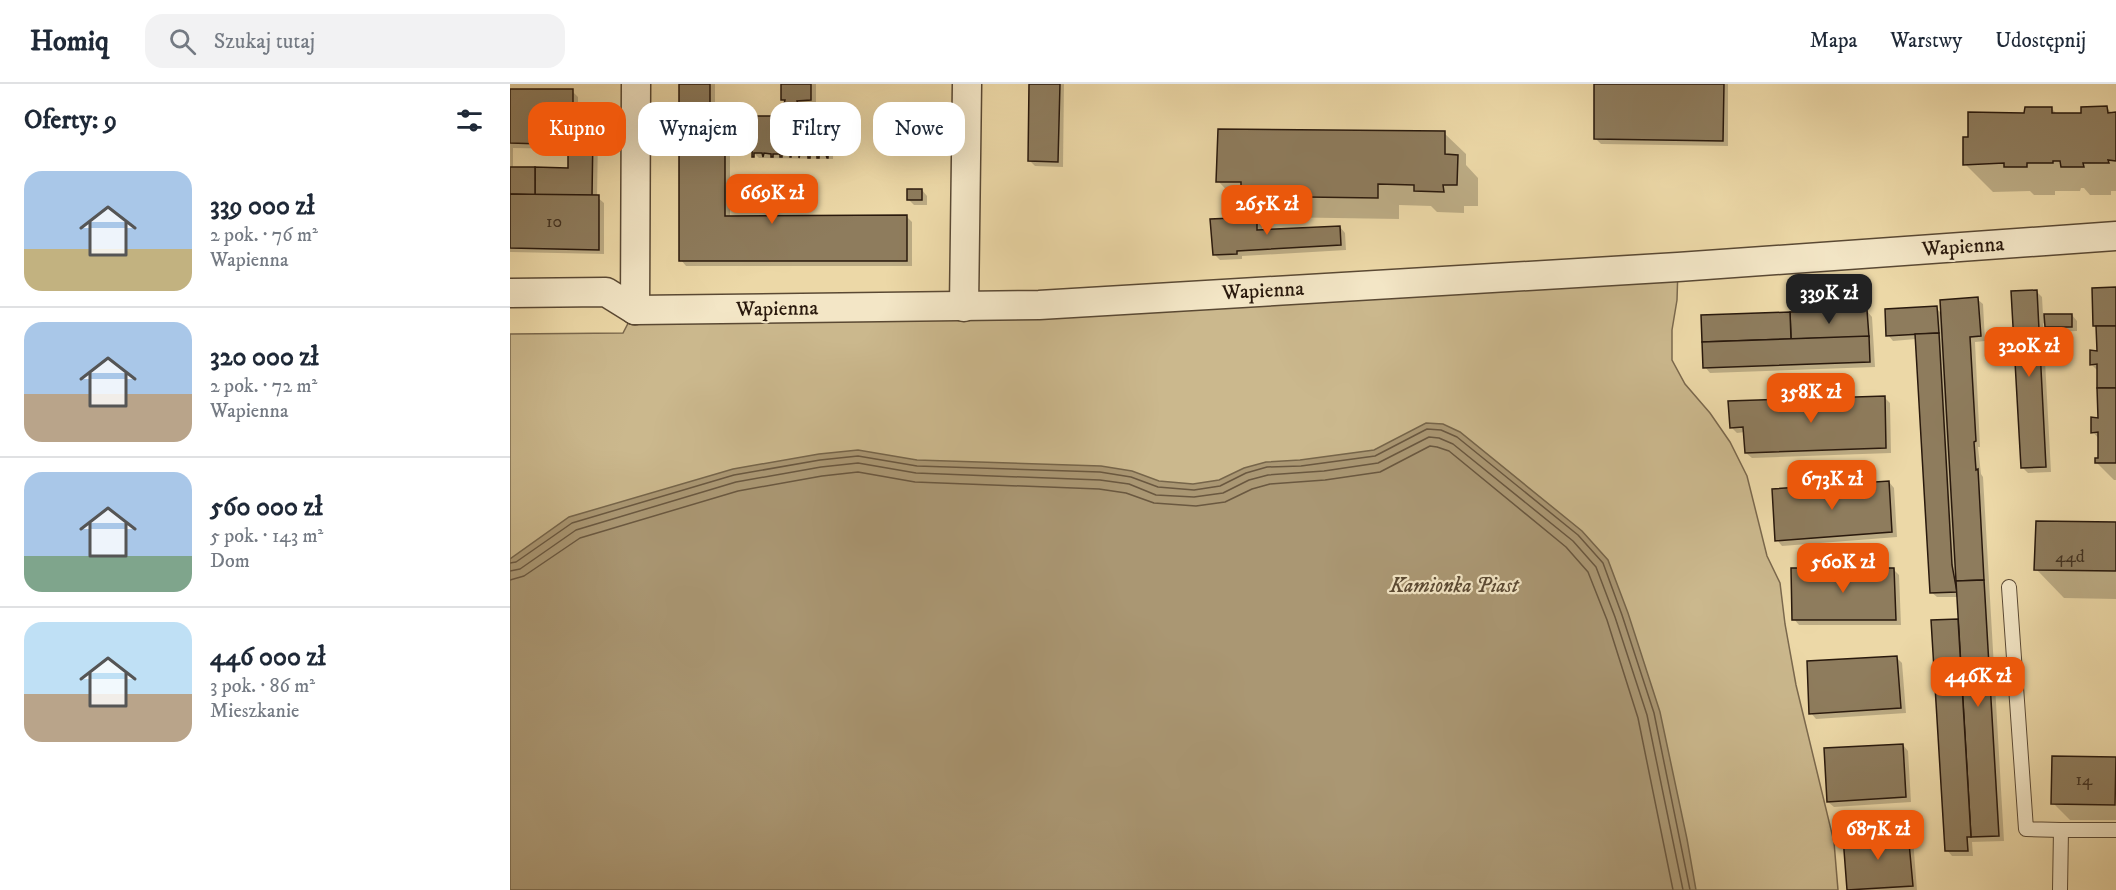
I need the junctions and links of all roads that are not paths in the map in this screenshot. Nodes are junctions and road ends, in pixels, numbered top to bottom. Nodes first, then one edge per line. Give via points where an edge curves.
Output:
1 (636, 84) edge
2 (967, 84) edge
3 (2116, 236) edge
4 (510, 293) edge
5 (964, 307) junction
6 (634, 310) junction
7 (2009, 587) dead end
8 (2061, 830) junction
9 (2116, 830) edge
10 (2060, 890) edge

1 - 6 street
2 - 5 street
3 - 5 street, Wapienna via 1677,267
4 - 6 street via 606,292
5 - 6 street, Wapienna
7 - 8 lane via 2026,829
8 - 9 lane
8 - 10 lane

